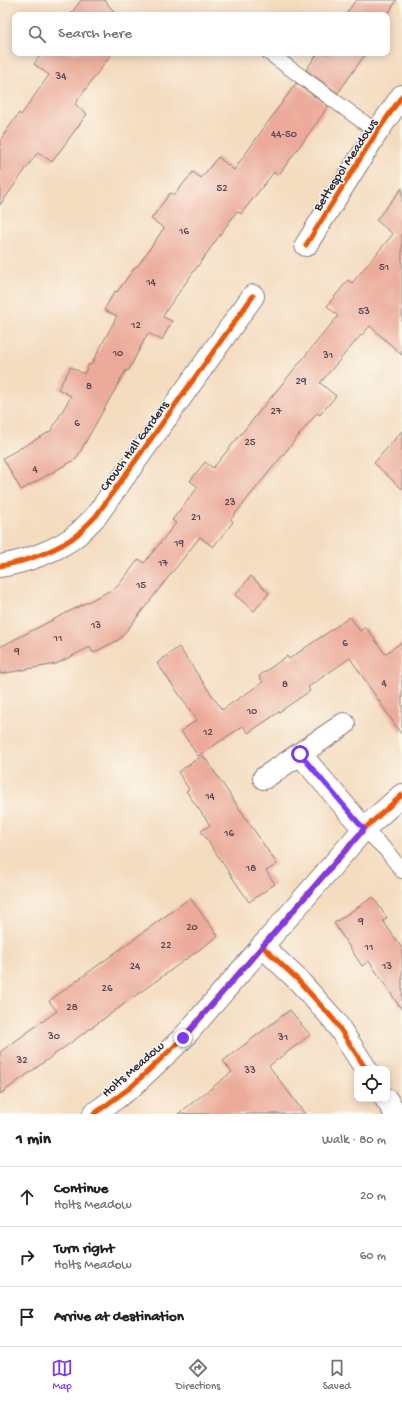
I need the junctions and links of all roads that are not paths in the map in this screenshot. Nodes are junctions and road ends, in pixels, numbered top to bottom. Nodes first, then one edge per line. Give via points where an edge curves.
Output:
1 (273, 56) edge
2 (402, 96) edge
3 (377, 132) junction
4 (306, 245) dead end
5 (253, 296) dead end
6 (0, 566) edge
7 (344, 724) dead end
8 (300, 754) junction
9 (264, 778) dead end
10 (402, 795) edge
11 (364, 829) junction
12 (402, 871) edge
13 (262, 946) junction
14 (364, 1066) edge
15 (388, 1102) edge
16 (94, 1114) edge
17 (396, 1114) edge

1 - 3 lane
2 - 3 street, Bettespol Meadows
3 - 4 street, Bettespol Meadows
5 - 6 street, Crouch Hall Gardens via 96,516 64,544 37,556
7 - 8 street
8 - 9 street
8 - 11 street
10 - 11 street, Holts Meadow
11 - 12 lane via 386,850
11 - 13 street, Holts Meadow
13 - 14 street via 298,980 334,1020
13 - 16 street, Holts Meadow via 183,1038 131,1087
15 - 17 street

